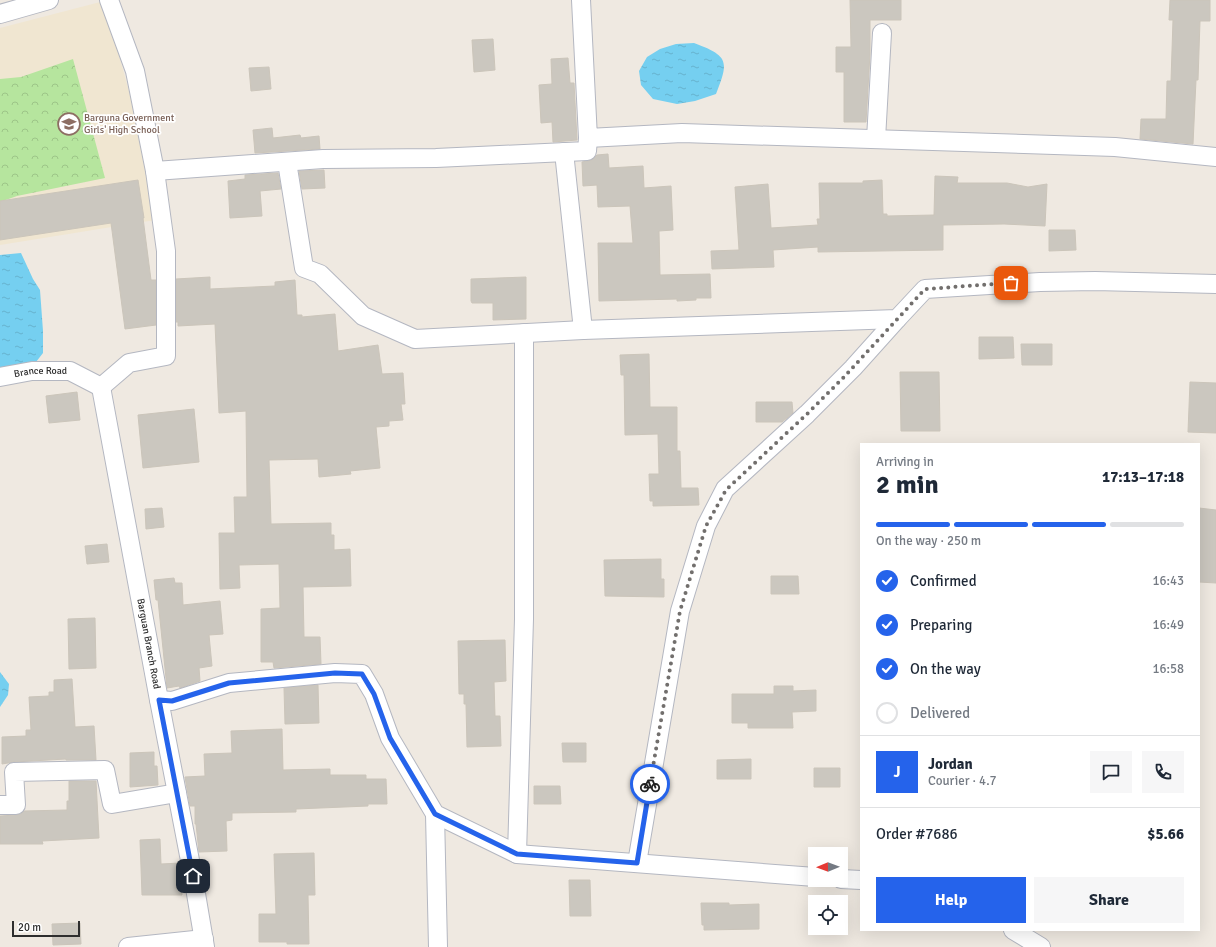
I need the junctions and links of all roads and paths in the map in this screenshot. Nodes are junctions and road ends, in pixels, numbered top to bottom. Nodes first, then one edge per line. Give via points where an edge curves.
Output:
1 (48, 0) edge
2 (109, 0) edge
3 (581, 0) edge
4 (0, 14) edge
5 (882, 34) dead end
6 (588, 138) junction
7 (876, 139) junction
8 (564, 152) junction
9 (1216, 157) edge
10 (286, 162) junction
11 (155, 171) junction
12 (1216, 284) edge
13 (897, 319) junction
14 (583, 330) junction
15 (524, 333) junction
16 (0, 377) edge
17 (101, 387) junction
18 (159, 700) junction
19 (177, 793) junction
20 (0, 805) edge
21 (435, 814) junction
22 (517, 854) junction
23 (637, 863) junction
24 (808, 876) edge
25 (848, 879) edge
26 (860, 880) edge
27 (1015, 931) edge
28 (205, 943) edge
29 (128, 947) edge
30 (438, 947) edge
31 (1041, 947) edge

1 - 4 street
2 - 11 street via 135,71
3 - 6 street
5 - 7 street
6 - 7 street via 682,132
6 - 8 street via 587,151
7 - 9 street via 1115,147
8 - 10 street
8 - 14 street
10 - 11 street
10 - 15 street via 304,268 320,274 363,316 416,339
11 - 17 street via 166,251 166,356 129,363
12 - 13 street via 1095,281 925,289
13 - 14 street
13 - 23 street via 807,414 726,490 706,526 680,611
14 - 15 street
15 - 22 street via 524,619
16 - 17 street, Brance Road via 32,371 70,371
17 - 18 street, Barguan Branch Road
18 - 19 street, Barguan Branch Road
18 - 21 street via 172,701 229,683 335,673 362,674 374,694 390,738
19 - 20 street via 112,804 105,770 14,772 16,805
19 - 28 street, Barguan Branch Road
21 - 22 street
21 - 30 street
22 - 23 street
23 - 24 street
25 - 26 street
27 - 31 street
28 - 29 street

